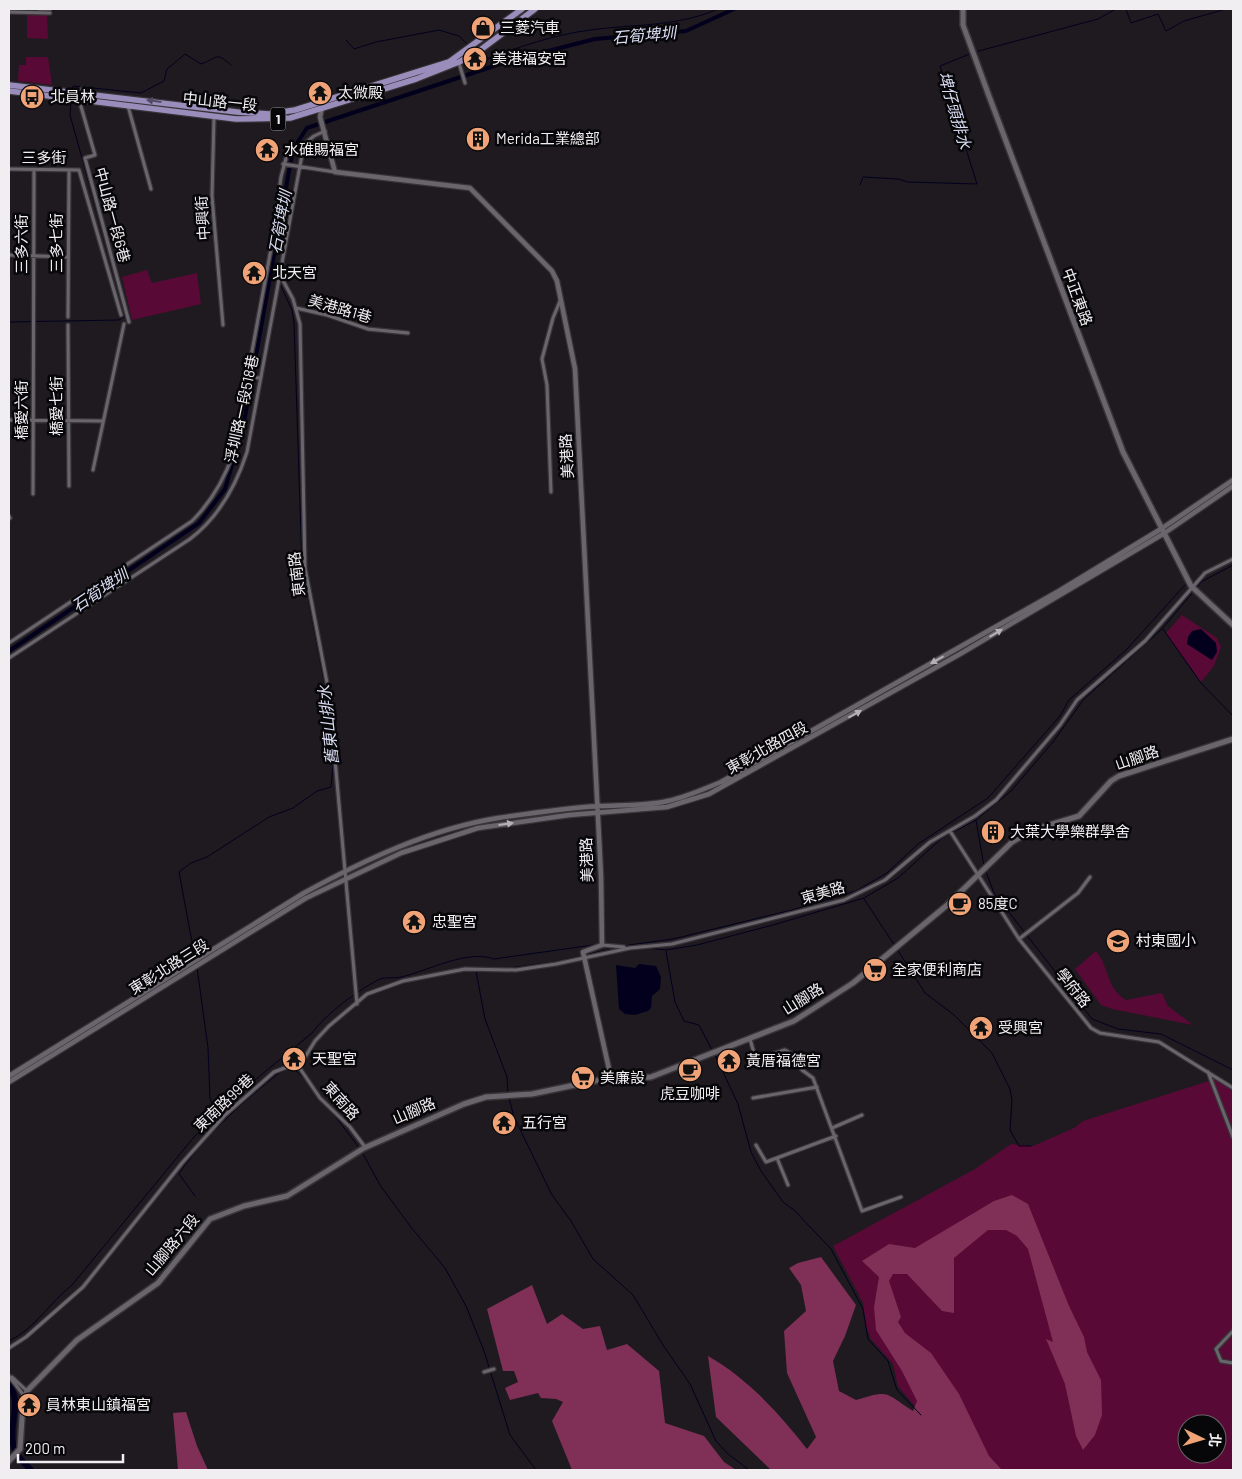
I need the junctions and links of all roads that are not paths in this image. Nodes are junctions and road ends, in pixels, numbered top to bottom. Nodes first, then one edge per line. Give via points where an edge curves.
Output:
1 (39, 9) edge
2 (522, 9) edge
3 (535, 9) edge
4 (963, 9) edge
5 (50, 10) edge
6 (9, 12) edge
7 (459, 62) junction
8 (465, 82) dead end
9 (9, 85) edge
10 (9, 91) edge
11 (63, 94) junction
12 (79, 94) junction
13 (329, 99) junction
14 (128, 105) junction
15 (322, 107) junction
16 (215, 112) junction
17 (324, 129) junction
18 (288, 151) dead end
19 (283, 164) junction
20 (299, 168) junction
21 (9, 169) edge
22 (34, 170) junction
23 (69, 170) junction
24 (335, 172) junction
25 (151, 189) dead end
26 (9, 255) edge
27 (34, 256) junction
28 (68, 257) junction
29 (280, 275) junction
30 (562, 298) junction
31 (296, 308) junction
32 (121, 315) dead end
33 (68, 317) dead end
34 (129, 322) dead end
35 (124, 324) dead end
36 (223, 324) dead end
37 (68, 325) dead end
38 (34, 326) joint
39 (408, 333) dead end
40 (299, 365) joint
41 (247, 376) junction
42 (260, 378) junction
43 (9, 420) edge
44 (34, 420) junction
45 (68, 421) junction
46 (102, 421) junction
47 (93, 470) dead end
48 (1233, 480) edge
49 (69, 486) dead end
50 (1233, 486) edge
51 (551, 492) dead end
52 (34, 494) dead end
53 (1162, 532) junction
54 (1233, 559) edge
55 (1190, 586) junction
56 (1233, 626) edge
57 (9, 643) edge
58 (9, 658) edge
59 (826, 723) junction
60 (830, 728) junction
61 (1233, 739) edge
62 (598, 806) junction
63 (598, 812) junction
64 (950, 831) junction
65 (344, 872) junction
66 (980, 874) junction
67 (1090, 877) dead end
68 (344, 878) junction
69 (1019, 939) junction
70 (602, 943) junction
71 (630, 948) junction
72 (584, 957) junction
73 (357, 1004) junction
74 (750, 1039) junction
75 (299, 1067) junction
76 (1207, 1071) junction
77 (9, 1076) edge
78 (611, 1078) junction
79 (9, 1082) edge
80 (817, 1087) junction
81 (1233, 1088) edge
82 (752, 1098) dead end
83 (862, 1115) dead end
84 (832, 1128) junction
85 (836, 1136) junction
86 (1233, 1137) edge
87 (756, 1145) dead end
88 (364, 1148) junction
89 (357, 1152) joint
90 (777, 1158) junction
91 (788, 1185) dead end
92 (901, 1197) dead end
93 (1233, 1331) edge
94 (9, 1348) edge
95 (1233, 1363) edge
96 (494, 1369) dead end
97 (484, 1372) dead end
98 (9, 1376) edge
99 (26, 1394) junction
100 (11, 1459) edge

1 - 5 street
2 - 13 main road, 中山路一段 / 1 via 449,62
3 - 7 main road, 中山路一段 / 1
4 - 53 main road, 中正東路 via 966,32 1076,329 1123,452
5 - 6 street
7 - 8 street
7 - 15 main road, 中山路一段 / 1 via 416,79
9 - 11 main road, 1
10 - 11 main road, 1
11 - 12 main road, 1
12 - 14 main road, 中山路一段 / 1
16 -> 12 main road, 中山路一段 / 1
12 - 34 street, 中山路一段6巷 via 95,155 85,158
13 - 15 street
13 - 16 main road, 中山路一段 / 1 via 269,114
14 - 16 main road, 中山路一段 / 1
14 - 25 street
15 - 16 main road, 中山路一段 / 1 via 290,118 258,120
15 - 17 street
16 - 36 street, 中興街 via 212,196
17 - 20 street via 304,144
17 - 24 street
18 - 19 street
19 - 20 street
19 - 41 street via 273,238
20 - 24 street
20 - 29 street
21 - 22 street, 三多街
22 - 23 street, 三多街
22 - 27 street, 三多六街
23 - 28 street, 三多七街
23 - 32 street, 三多街 via 80,170
24 - 30 street, 美港路 via 470,188 552,271
26 - 27 street
27 - 28 street
27 - 38 street, 三多六街
28 - 33 street, 三多七街
29 - 31 street, 美港路1巷
29 - 42 street, 浮圳路一段518巷
30 - 51 street via 542,359 547,385
30 - 62 street, 美港路 via 575,369
31 - 39 street, 美港路1巷 via 326,314 368,329
31 - 40 street, 美港路1巷 via 300,324
35 - 46 street
37 - 45 street, 橋愛七街
38 - 44 street, 橋愛六街
40 - 65 street, 東南路 via 305,568 329,693
41 - 42 street
41 - 57 street via 234,454 224,480 202,510 172,536
42 - 58 street, 浮圳路一段518巷 via 243,464 228,497 209,523 174,550
43 - 44 street
44 - 45 street
44 - 52 street, 橋愛六街
45 - 46 street
45 - 49 street, 橋愛七街
46 - 47 street
48 - 53 street
50 - 53 street
53 - 55 main road, 中正東路
53 -> 59 street, 東彰北路四段
60 -> 53 street, 東彰北路四段
54 - 55 street, 東美路 via 1205,573
55 - 56 main road, 中正東路
55 - 64 street, 東美路 via 1145,641 1077,700 1060,725 996,800
59 - 60 street
59 - 62 street, 東彰北路四段 via 721,782 693,794 666,802
60 - 63 street, 東彰北路四段 via 721,788 690,801 667,807
61 - 66 main road, 山腳路 via 1119,776 1079,816 1028,832 1012,842
62 - 63 street, 美港路
62 - 65 street, 東彰北路四段 via 464,826 400,847
68 -> 63 street, 東彰北路四段 via 401,852 478,828
63 - 70 street, 美港路
64 - 66 street, 學府路
64 - 71 street, 東美路 via 930,842 885,880 844,900 672,944
65 - 68 street, 東南路
65 - 77 street, 東彰北路三段 via 288,903
66 - 69 street, 學府路
66 - 74 main road, 山腳路 via 853,983 794,1021
67 - 69 street via 1078,893
68 - 73 street, 東南路
68 - 79 street, 東彰北路三段 via 289,908
69 - 76 street, 學府路 via 1091,1028 1100,1033 1159,1042
70 - 71 street
70 - 72 street via 583,952
71 - 72 street
72 - 73 street via 516,970 465,969 403,981 367,994
72 - 78 street
73 - 75 street via 315,1041
74 - 78 main road, 山腳路 via 651,1077
74 - 80 street via 758,1058 782,1050 792,1054
75 - 88 street, 東南路 via 320,1098 350,1127
75 - 94 street, 東南路99巷 via 274,1072 211,1128 83,1287
76 - 81 street, 學府路
76 - 86 street
78 - 88 main road, 山腳路 via 532,1094 486,1096
80 - 82 street
80 - 84 street
83 - 84 street
84 - 85 street
85 - 90 street
85 - 92 street via 862,1211
87 - 90 street via 764,1161
88 - 89 main road, 山腳路
89 - 99 main road, 山腳路六段 via 284,1197 244,1206 210,1219 158,1284 77,1340
90 - 91 street
93 - 95 street via 1216,1349 1221,1361
96 - 97 street
98 - 99 street via 16,1379
99 - 100 main road via 20,1450

